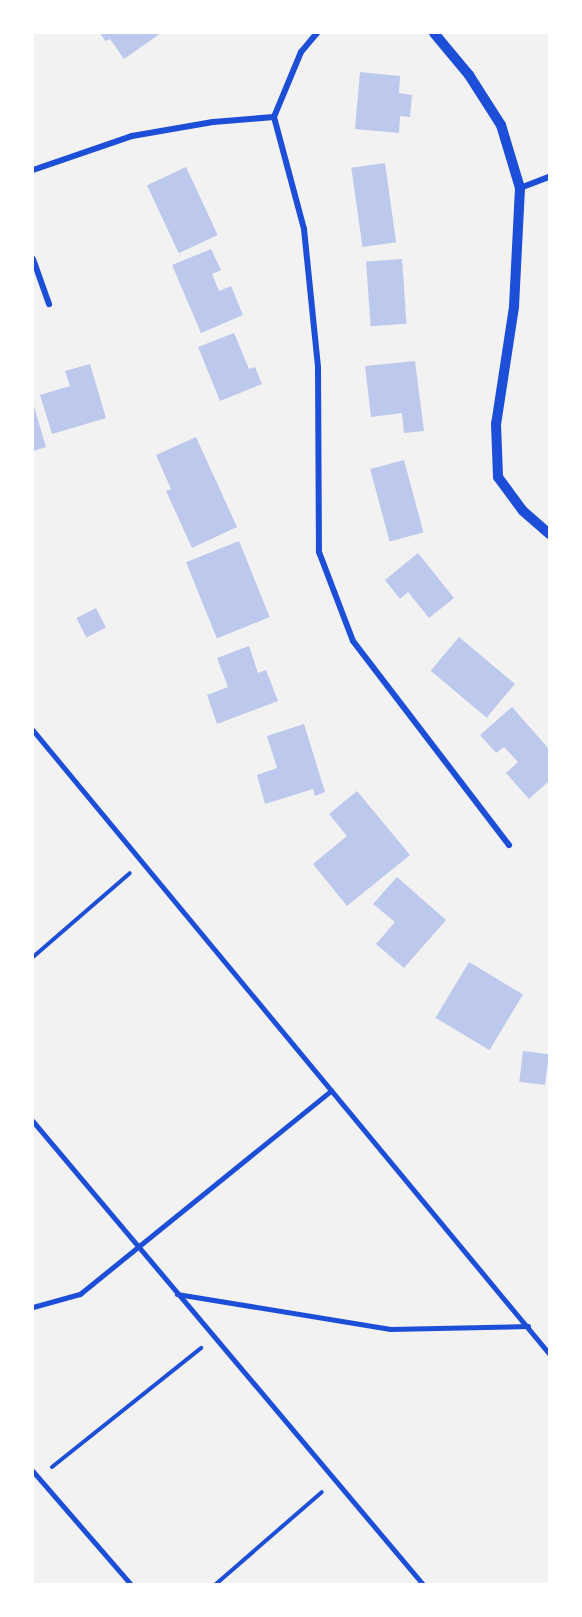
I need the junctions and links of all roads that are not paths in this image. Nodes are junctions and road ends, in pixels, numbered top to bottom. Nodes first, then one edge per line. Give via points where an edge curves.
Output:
1 (317, 33) edge
2 (434, 33) edge
3 (274, 117) junction
4 (33, 170) edge
5 (549, 177) edge
6 (520, 188) junction
7 (33, 259) edge
8 (49, 304) dead end
9 (549, 534) edge
10 (33, 730) edge
11 (509, 845) dead end
12 (331, 1091) junction
13 (33, 1121) edge
14 (137, 1246) junction
15 (177, 1294) junction
16 (33, 1307) edge
17 (528, 1326) junction
18 (549, 1353) edge
19 (33, 1471) edge
20 (131, 1584) edge
21 (423, 1584) edge

1 - 3 street via 301,52
2 - 6 street via 469,75 501,125
3 - 4 street via 213,122 132,136
3 - 11 street via 304,229 308,264 318,367 319,552 353,641
5 - 6 street
6 - 9 street via 514,307 496,424 498,477 523,511
7 - 8 street
10 - 12 lane
12 - 14 lane
12 - 17 lane
13 - 14 lane
14 - 15 lane
14 - 16 lane via 80,1294
15 - 17 lane via 390,1329
15 - 21 lane
17 - 18 lane
19 - 20 lane

